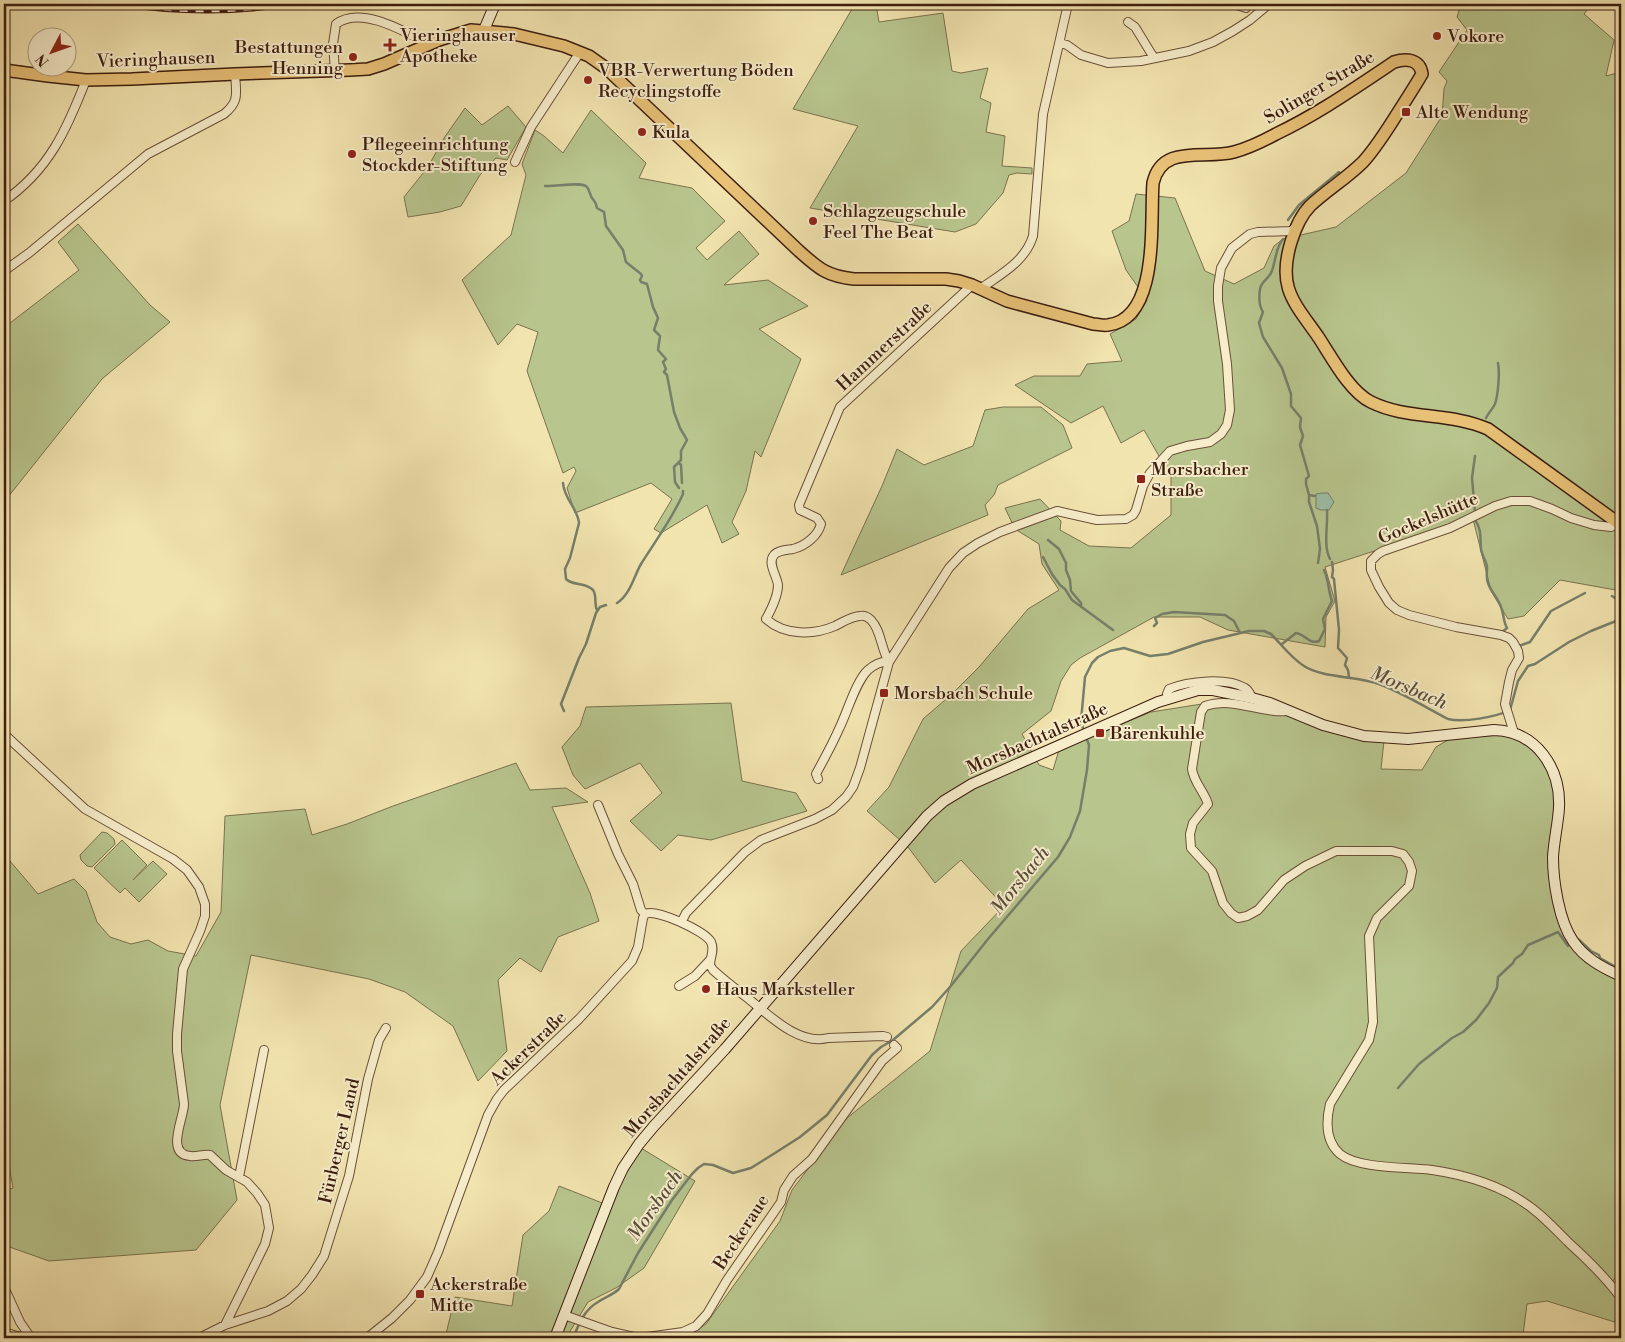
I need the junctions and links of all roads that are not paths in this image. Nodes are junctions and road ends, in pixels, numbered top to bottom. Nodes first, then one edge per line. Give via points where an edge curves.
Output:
1 (495, 4) edge
2 (1068, 4) edge
3 (1233, 4) edge
4 (1269, 4) edge
5 (1246, 8) dead end
6 (1128, 22) dead end
7 (484, 30) junction
8 (1060, 42) junction
9 (429, 44) junction
10 (580, 52) junction
11 (1154, 58) junction
12 (4, 70) edge
13 (334, 71) junction
14 (236, 74) junction
15 (86, 80) junction
16 (515, 162) dead end
17 (4, 201) edge
18 (1295, 228) junction
19 (4, 271) edge
20 (976, 287) junction
21 (1620, 524) edge
22 (889, 662) junction
23 (1290, 711) junction
24 (1514, 733) junction
25 (4, 734) edge
26 (818, 779) dead end
27 (598, 804) dead end
28 (645, 914) junction
29 (682, 921) junction
30 (710, 960) junction
31 (1621, 976) edge
32 (679, 986) dead end
33 (760, 1008) junction
34 (386, 1028) dead end
35 (887, 1037) dead end
36 (895, 1046) dead end
37 (264, 1050) dead end
38 (239, 1177) junction
39 (4, 1287) edge
40 (1621, 1298) edge
41 (569, 1316) junction
42 (226, 1325) junction
43 (4, 1332) edge
44 (24, 1338) edge
45 (31, 1338) edge
46 (199, 1338) edge
47 (368, 1338) edge
48 (555, 1338) edge

1 - 7 main road
2 - 8 street
3 - 5 street
4 - 11 street via 1244,24 1213,42
6 - 11 street via 1135,27
7 - 9 main road, Vieringhausen via 471,30
7 - 10 main road, Solinger Straße via 523,36
8 - 11 street via 1081,55 1108,63
8 - 20 street via 1043,114 1030,244 1016,263
9 - 13 main road, Vieringhausen via 374,67
9 - 13 street via 378,20 343,19 336,24
10 - 16 street via 531,127
10 - 20 main road, Solinger Straße via 612,74 799,251 828,274 854,279 959,281
12 - 15 main road, Vieringhausen
13 - 14 main road, Vieringhausen
14 - 15 main road, Vieringhausen
14 - 19 street via 235,103 224,114 148,154
15 - 17 street via 72,118 56,148 39,171
18 - 20 main road, Solinger Straße via 1310,206 1371,153 1422,74 1419,65 1408,60 1394,62 1303,121 1239,151 1178,157 1162,164 1153,183 1145,288 1133,312 1117,323 1106,326 1093,324 1007,301
18 - 21 main road, Solinger Straße via 1285,268 1289,292 1360,395 1392,410 1463,420 1488,429
18 - 22 street via 1250,234 1232,248 1221,268 1218,301 1228,364 1230,410 1221,434 1210,442 1170,451 1150,473 1136,510 1126,519 1097,520 1057,511 1000,532 963,553 949,568
20 - 22 street, Hammerstraße via 840,407 799,505 800,510 817,518 821,524 819,530 813,538 796,548 773,556 778,586 766,619 781,628 809,632 862,615 872,620
21 - 24 street, Gockelshütte via 1612,527 1594,525 1530,502 1511,501 1450,528 1383,551 1371,561 1378,587 1397,610 1475,632 1501,635 1517,647 1519,654 1506,699
22 - 26 street via 874,666 860,680 836,738 816,774
22 - 29 street via 860,768 843,802 815,819 761,840 745,852
23 - 24 main road, Morsbachtalstraße via 1323,725 1380,738 1408,739 1494,730
23 - 33 main road, Morsbachtalstraße via 1252,698 1206,690 1189,692 972,784 936,808
23 - 40 street via 1279,712 1228,702 1205,706 1192,769 1196,784 1205,794 1208,804 1193,823 1190,841 1191,848 1212,872 1223,903 1238,918 1258,910 1294,873 1336,851 1392,851 1403,854 1409,862 1412,871 1409,886 1377,918 1369,936 1373,1022 1369,1040 1330,1104 1328,1127 1333,1145 1350,1160 1471,1178 1511,1194 1533,1209 1584,1256
24 - 31 main road, Morsbachtalstraße via 1539,749 1556,777 1559,809 1554,867 1566,929 1584,954
25 - 38 street via 85,809 173,859 192,875 200,887 205,916 183,970 180,1000 178,1051 184,1112 176,1144 188,1156 210,1155
27 - 28 street
28 - 29 street via 651,912
28 - 47 street, Ackerstraße via 632,961 579,1019 497,1099 488,1115 427,1277 410,1300
29 - 30 street via 710,941 713,950
30 - 32 street via 695,976
30 - 33 street via 713,970
33 - 35 street via 781,1025 812,1039
33 - 41 main road, Morsbachtalstraße via 631,1155 614,1186
34 - 42 street, Fürberger Land via 379,1040 368,1079 349,1176 324,1256 312,1276 287,1300 268,1311
36 - 41 street, Beckeraue via 812,1160 793,1176 781,1202 696,1326 683,1332 634,1337
37 - 38 street
38 - 42 street via 265,1205 269,1228 265,1244
39 - 45 street
41 - 48 main road, Morsbachtalstraße
42 - 46 street, Fürberger Land
43 - 44 street

